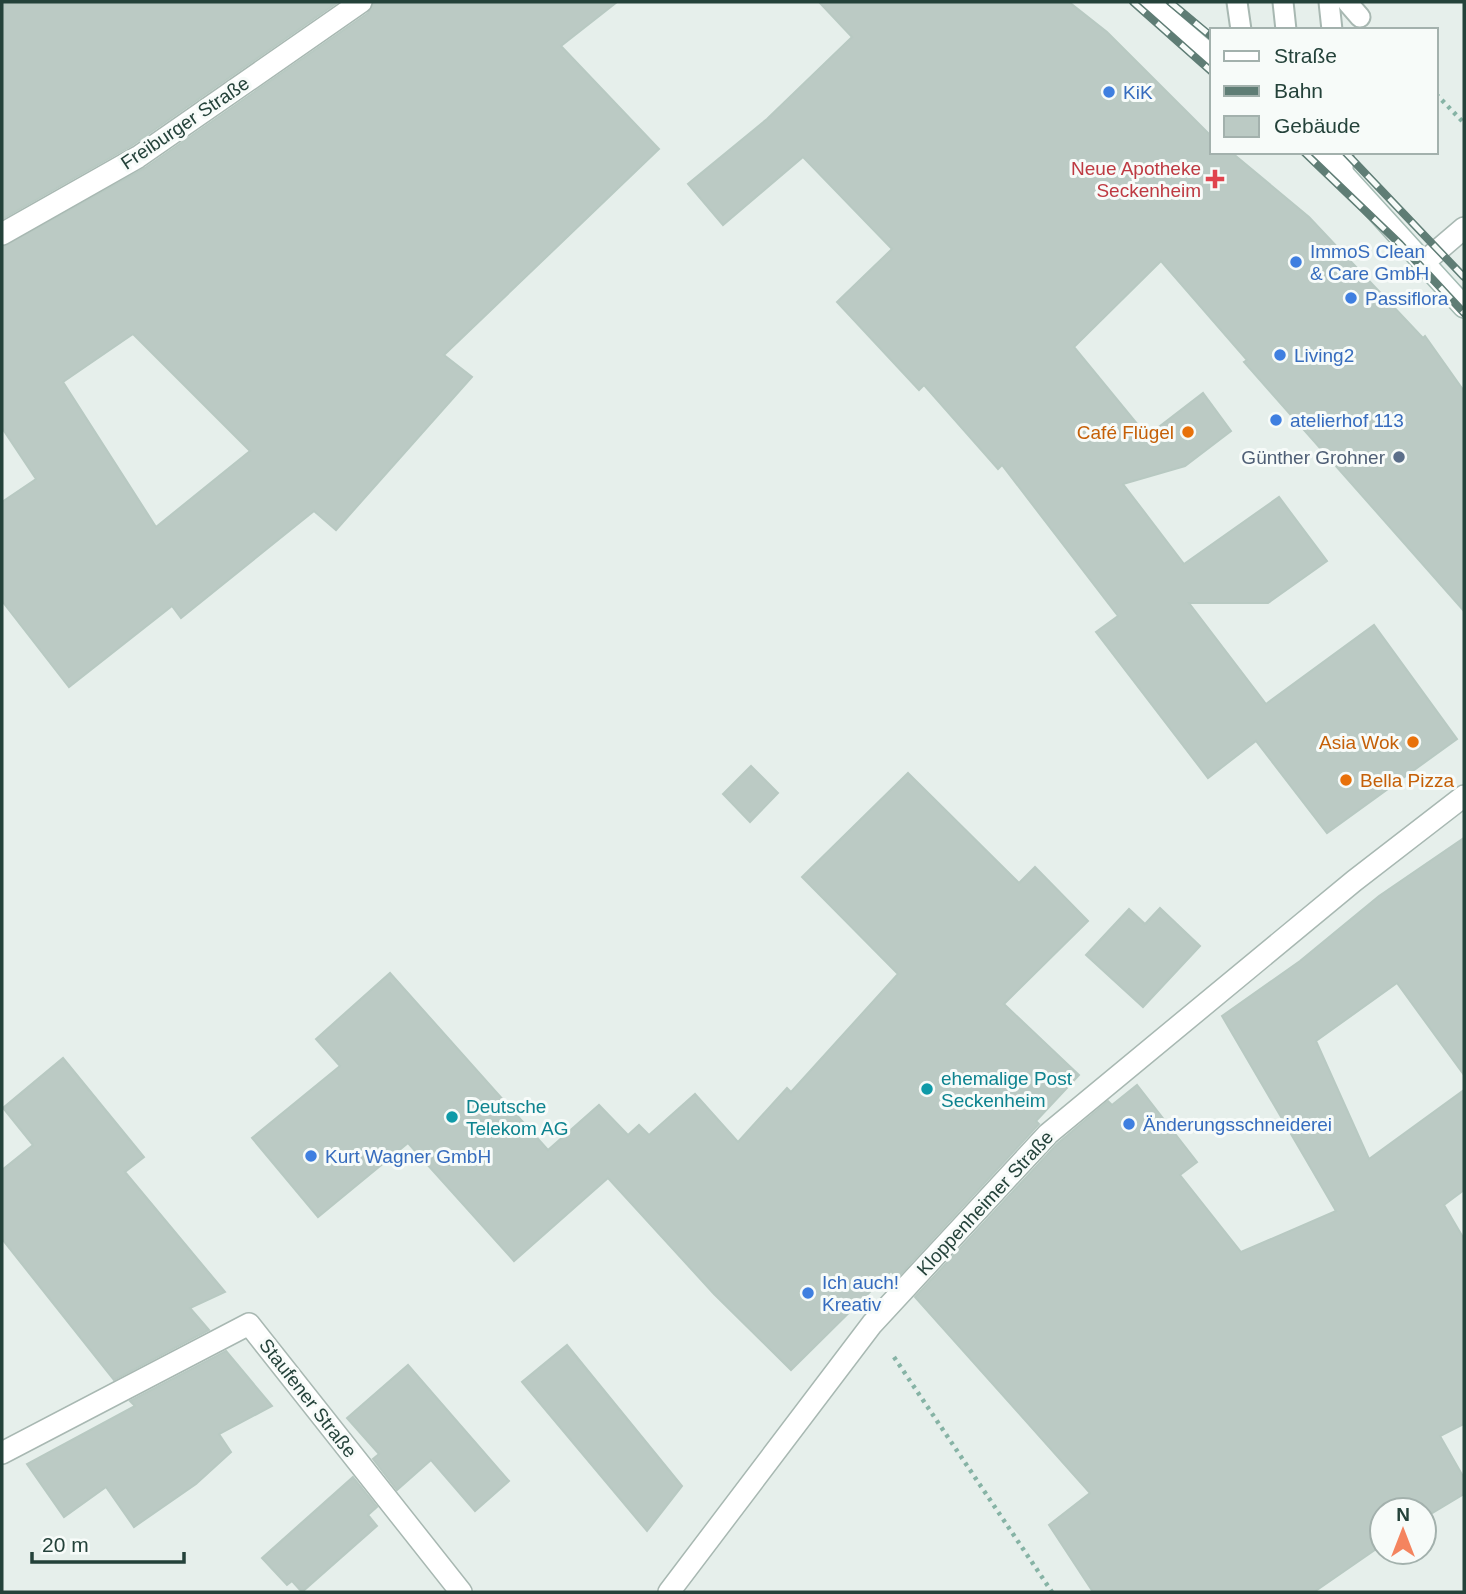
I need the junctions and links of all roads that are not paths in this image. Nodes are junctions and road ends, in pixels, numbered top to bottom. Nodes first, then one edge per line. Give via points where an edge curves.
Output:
1 (361, 2) edge
2 (1148, 2) edge
3 (1237, 2) edge
4 (1283, 2) edge
5 (1329, 2) edge
6 (1241, 28) edge
7 (1286, 28) edge
8 (1332, 28) edge
9 (1210, 55) edge
10 (1320, 154) edge
11 (1343, 154) edge
12 (1343, 174) junction
13 (1464, 228) edge
14 (2, 234) edge
15 (1423, 263) junction
16 (1464, 307) edge
17 (1464, 796) edge
18 (2, 1453) edge
19 (461, 1592) edge
20 (668, 1592) edge

1 - 14 street, Freiburger Straße via 138,157
2 - 9 street
3 - 6 lane
4 - 7 lane
5 - 8 lane
10 - 12 street
11 - 12 lane
12 - 15 street
13 - 15 street
15 - 16 street
17 - 20 street, Kloppenheimer Straße via 1048,1134 872,1324
18 - 19 street, Staufener Straße via 249,1324

